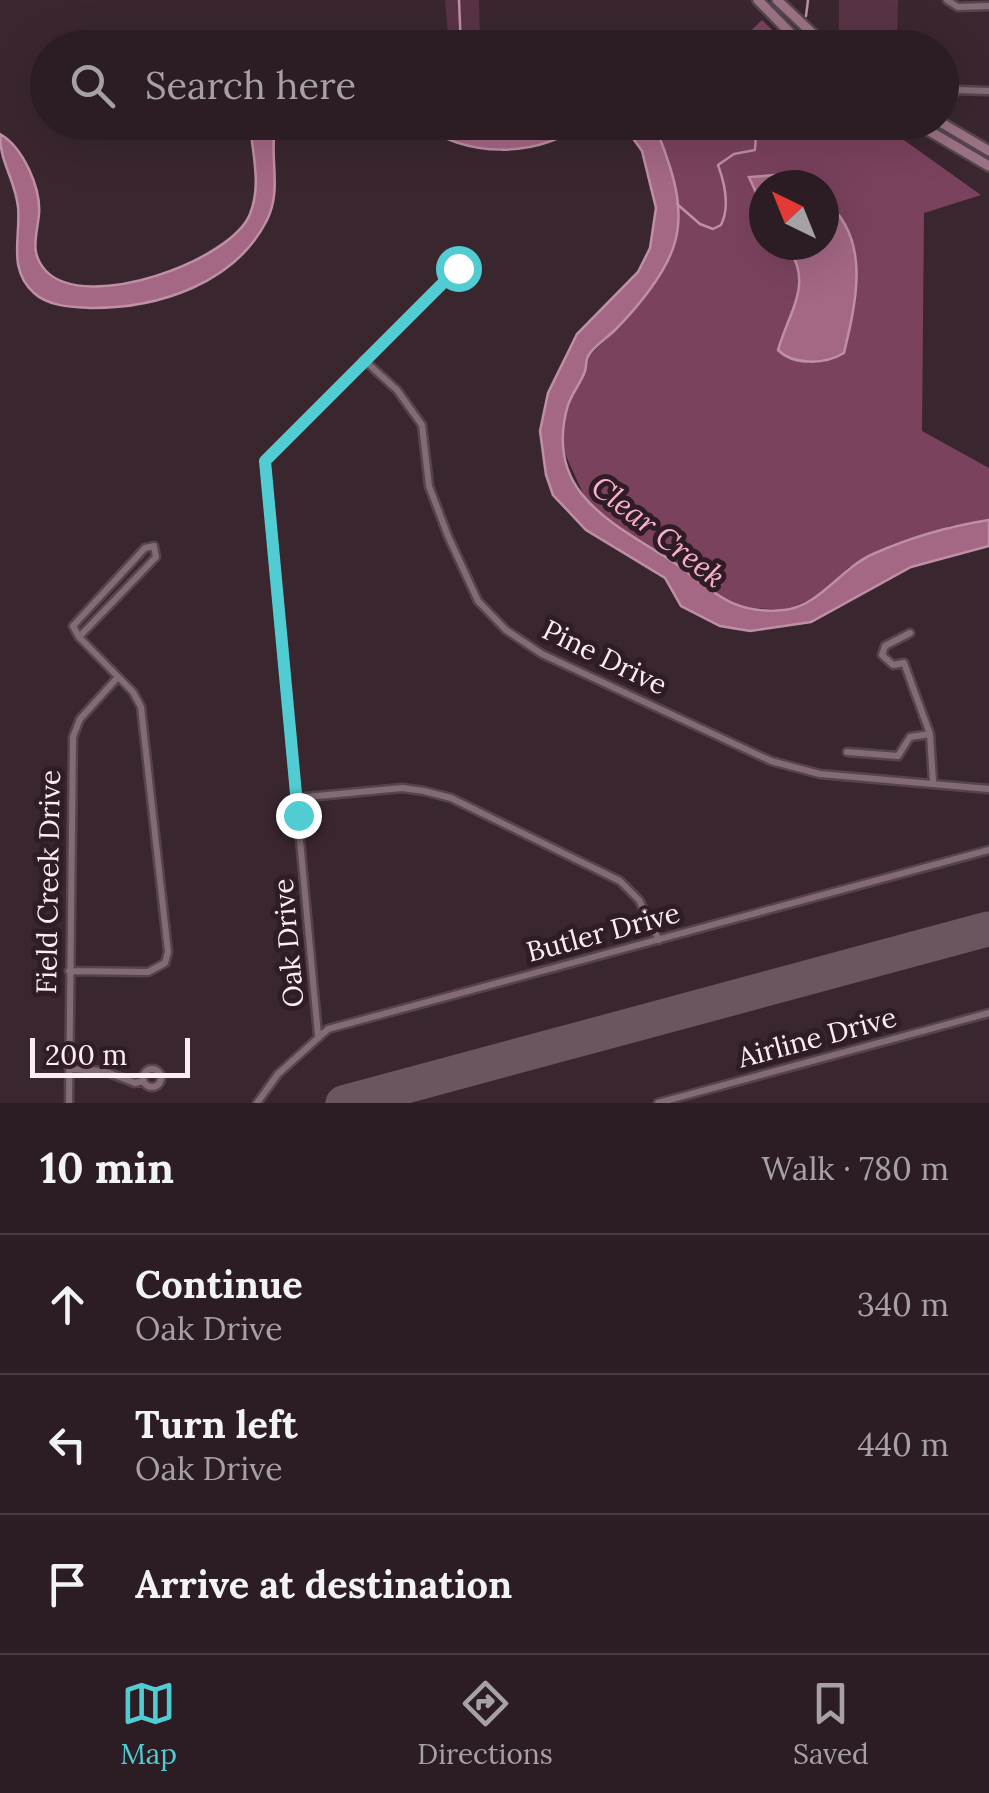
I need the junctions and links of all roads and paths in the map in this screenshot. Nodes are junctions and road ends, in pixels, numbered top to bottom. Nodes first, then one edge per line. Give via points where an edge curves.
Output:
1 (758, 0) edge
2 (777, 0) edge
3 (948, 2) edge
4 (989, 6) edge
5 (787, 30) edge
6 (809, 30) edge
7 (959, 90) edge
8 (989, 91) edge
9 (959, 137) edge
10 (953, 140) edge
11 (989, 151) edge
12 (989, 166) edge
13 (458, 268) dead end
14 (364, 360) junction
15 (910, 633) dead end
16 (78, 637) junction
17 (118, 677) junction
18 (930, 734) junction
19 (847, 752) dead end
20 (932, 782) junction
21 (989, 789) edge
22 (296, 798) junction
23 (989, 850) edge
24 (659, 940) junction
25 (70, 971) junction
26 (989, 1013) edge
27 (318, 1035) junction
28 (69, 1068) junction
29 (144, 1081) dead end
30 (69, 1103) edge
31 (257, 1103) edge
32 (658, 1103) edge

1 - 5 main road
2 - 6 main road
3 - 4 street
7 - 8 street
9 - 11 main road
10 - 12 main road
13 - 14 street, Oak Drive
14 - 20 street, Pine Drive via 422,426 428,486 448,536 478,601 506,630 542,654 771,762 820,774
14 - 22 street, Oak Drive via 265,461
15 - 18 street via 882,655 893,665 904,663
16 - 16 street via 156,556 154,546 74,621
16 - 17 street
17 - 25 street, Field Creek Drive via 80,719 73,737
17 - 25 street via 138,700 145,722 168,952 165,963 148,972
18 - 19 street via 910,737 898,756
18 - 20 street
20 - 21 street, Pine Drive
22 - 24 street via 402,788 450,798 620,881 639,900
22 - 27 street, Oak Drive
23 - 24 street, Butler Drive
24 - 27 street, Butler Drive
25 - 28 street, Field Creek Drive
26 - 32 street, Airline Drive
27 - 31 street, Butler Drive
28 - 29 street
28 - 30 street, Field Creek Drive

